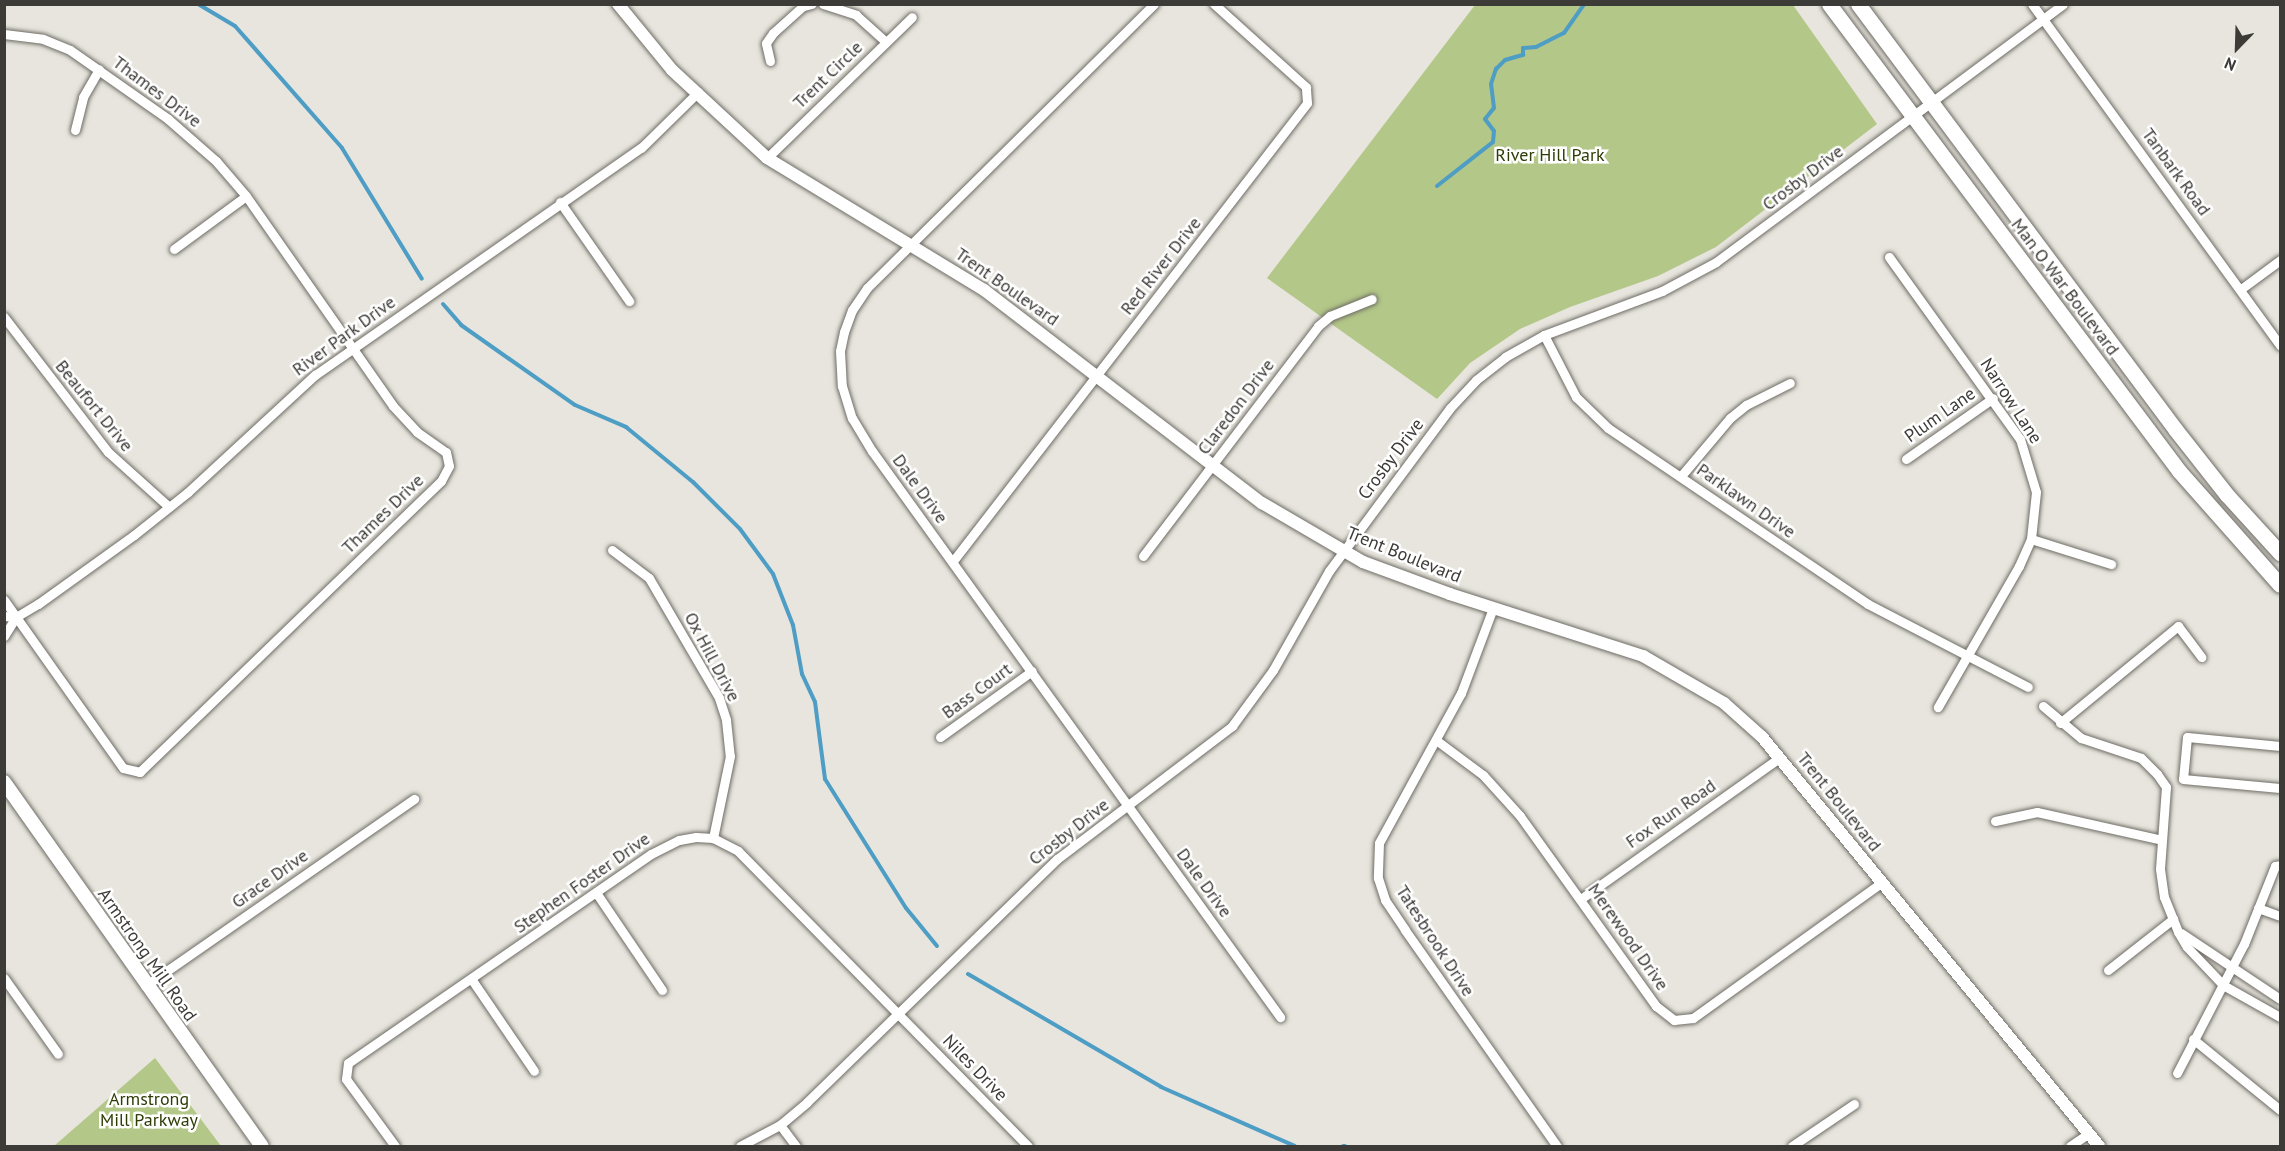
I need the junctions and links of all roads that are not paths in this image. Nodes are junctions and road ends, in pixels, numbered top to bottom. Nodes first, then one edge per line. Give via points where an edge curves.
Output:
1 (618, 4) edge
2 (813, 4) edge
3 (823, 4) edge
4 (1154, 4) edge
5 (1214, 4) edge
6 (1829, 4) edge
7 (1858, 4) edge
8 (2032, 4) edge
9 (2063, 4) edge
10 (912, 17) dead end
11 (2043, 20) junction
12 (4, 34) edge
13 (886, 42) junction
14 (770, 61) dead end
15 (99, 69) junction
16 (698, 92) junction
17 (1933, 104) junction
18 (1913, 117) junction
19 (75, 130) dead end
20 (767, 158) junction
21 (246, 196) junction
22 (560, 202) junction
23 (908, 244) junction
24 (174, 249) dead end
25 (1889, 257) dead end
26 (2280, 260) edge
27 (2241, 289) junction
28 (1372, 299) dead end
29 (629, 302) dead end
30 (4, 317) edge
31 (1544, 335) junction
32 (2280, 345) edge
33 (352, 349) junction
34 (1097, 375) junction
35 (1790, 383) dead end
36 (1992, 398) junction
37 (1906, 459) dead end
38 (1213, 464) junction
39 (1681, 476) junction
40 (169, 507) junction
41 (2031, 539) junction
42 (612, 550) dead end
43 (1342, 552) junction
44 (2280, 553) edge
45 (1143, 556) dead end
46 (953, 561) junction
47 (2111, 564) dead end
48 (2280, 585) edge
49 (4, 600) edge
50 (1493, 608) junction
51 (4, 616) edge
52 (16, 617) junction
53 (4, 636) edge
54 (1966, 656) junction
55 (2201, 657) dead end
56 (1032, 671) junction
57 (2028, 687) dead end
58 (2043, 706) dead end
59 (1938, 707) dead end
60 (2060, 723) junction
61 (940, 737) dead end
62 (1436, 740) junction
63 (2280, 746) edge
64 (1779, 758) junction
65 (2183, 779) junction
66 (4, 782) edge
67 (2166, 787) junction
68 (2280, 788) edge
69 (414, 799) dead end
70 (1129, 806) junction
71 (1995, 821) dead end
72 (713, 838) junction
73 (2162, 840) junction
74 (2280, 865) edge
75 (1881, 883) junction
76 (597, 894) junction
77 (1582, 898) junction
78 (2258, 908) junction
79 (2280, 916) edge
80 (2173, 919) junction
81 (2178, 932) junction
82 (2230, 969) junction
83 (2108, 970) dead end
84 (4, 978) edge
85 (472, 980) junction
86 (2223, 985) junction
87 (146, 986) junction
88 (662, 990) dead end
89 (2280, 999) edge
90 (898, 1013) junction
91 (1280, 1017) dead end
92 (2280, 1017) edge
93 (2193, 1040) junction
94 (58, 1054) dead end
95 (534, 1071) dead end
96 (2177, 1073) dead end
97 (1854, 1104) dead end
98 (2280, 1110) edge
99 (780, 1125) junction
100 (2089, 1133) junction
101 (262, 1146) edge
102 (395, 1146) edge
103 (740, 1146) edge
104 (796, 1146) edge
105 (1028, 1146) edge
106 (1557, 1146) edge
107 (1792, 1146) edge
108 (2070, 1146) edge
109 (2099, 1146) edge

1 - 16 street, Trent Boulevard via 641,36
2 - 14 street via 803,6 773,33 766,43
3 - 13 street via 856,15
4 - 23 street, Dale Drive
5 - 34 street, Red River Drive via 1306,87 1307,103
6 - 18 main road, Man O War Boulevard
7 - 17 main road, Man O War Boulevard
8 - 11 street, Tanbark Road
9 - 11 street, Crosby Drive
10 - 13 street, Trent Circle
11 - 17 street, Crosby Drive
11 - 27 street, Tanbark Road
12 - 15 street, Thames Drive via 56,43
13 - 20 street, Trent Circle
15 - 19 street via 83,97
15 - 21 street, Thames Drive via 194,141
16 - 20 street, Trent Boulevard
16 - 22 street, River Park Drive via 641,148
17 - 18 street, Crosby Drive
17 - 44 main road, Man O War Boulevard via 2175,429
18 - 31 street, Crosby Drive via 1695,275
18 - 48 main road, Man O War Boulevard via 2179,471
20 - 23 street, Trent Boulevard
21 - 24 street
21 - 33 street, Thames Drive
22 - 29 street
22 - 33 street, River Park Drive
23 - 34 street, Trent Boulevard via 984,290
23 - 46 street, Dale Drive via 852,310 840,351 842,386 852,417 872,451
25 - 36 street, Narrow Lane
26 - 27 street
27 - 32 street, Tanbark Road
28 - 38 street, Claredon Drive via 1330,316 1318,326
30 - 40 street, Beaufort Drive via 108,452
31 - 39 street, Parklawn Drive via 1564,379 1591,413
31 - 43 street, Crosby Drive via 1505,357 1464,392
33 - 40 street, River Park Drive via 283,402
33 - 52 street, Thames Drive via 405,420 446,452 447,473 145,769 134,773 123,768
34 - 38 street, Trent Boulevard
34 - 46 street, Red River Drive
35 - 39 street via 1746,405 1730,418
36 - 37 street, Plum Lane
36 - 41 street, Narrow Lane via 2020,439 2031,466 2036,492
38 - 43 street, Trent Boulevard via 1262,503
38 - 45 street, Claredon Drive
39 - 54 street, Parklawn Drive via 1868,604
40 - 52 street, River Park Drive via 57,592
41 - 47 street
41 - 54 street, Narrow Lane
42 - 72 street, Ox Hill Drive via 649,578 719,698 730,756
43 - 50 street, Trent Boulevard via 1398,576
43 - 70 street, Crosby Drive via 1242,716 1207,749
46 - 56 street, Dale Drive
49 - 52 street, Thames Drive
50 - 62 street, Tatesbrook Drive via 1461,693
50 - 64 street, Trent Boulevard via 1620,647 1667,667 1724,703
51 - 52 street
52 - 53 street, River Park Drive
54 - 57 street, Parklawn Drive
54 - 59 street, Narrow Lane
55 - 60 street via 2178,626
56 - 61 street, Bass Court
56 - 70 street, Dale Drive
58 - 60 street
60 - 67 street via 2081,738 2141,758
62 - 77 street, Merewood Drive via 1500,792
62 - 106 street, Tatesbrook Drive via 1379,843 1378,878 1385,900 1405,930
63 - 65 street via 2187,737
64 - 75 street, Trent Boulevard
64 - 77 street, Fox Run Road
65 - 67 street
65 - 68 street
66 - 87 main road, Armstrong Mill Road
67 - 73 street
69 - 87 street, Grace Drive
70 - 90 street, Crosby Drive via 1057,859
70 - 91 street, Dale Drive
71 - 73 street via 2037,812
72 - 76 street, Stephen Foster Drive via 688,838 665,846
72 - 90 street via 738,851
73 - 80 street via 2164,897
74 - 78 street via 2275,866
75 - 77 street, Merewood Drive via 1693,1018 1682,1021 1674,1020 1656,1006
75 - 100 street, Trent Boulevard
76 - 85 street, Stephen Foster Drive
76 - 88 street
78 - 79 street
78 - 82 street
80 - 81 street
80 - 83 street
81 - 82 street
81 - 86 street
82 - 86 street
82 - 89 street
84 - 94 street
85 - 95 street
85 - 102 street, Stephen Foster Drive via 348,1063 346,1079
86 - 92 street
86 - 93 street
87 - 101 main road, Armstrong Mill Road
90 - 99 street, Crosby Drive
90 - 105 street, Niles Drive
93 - 96 street
93 - 98 street
97 - 107 street
99 - 103 street, Crosby Drive
99 - 104 street
100 - 108 street
100 - 109 street, Trent Boulevard

